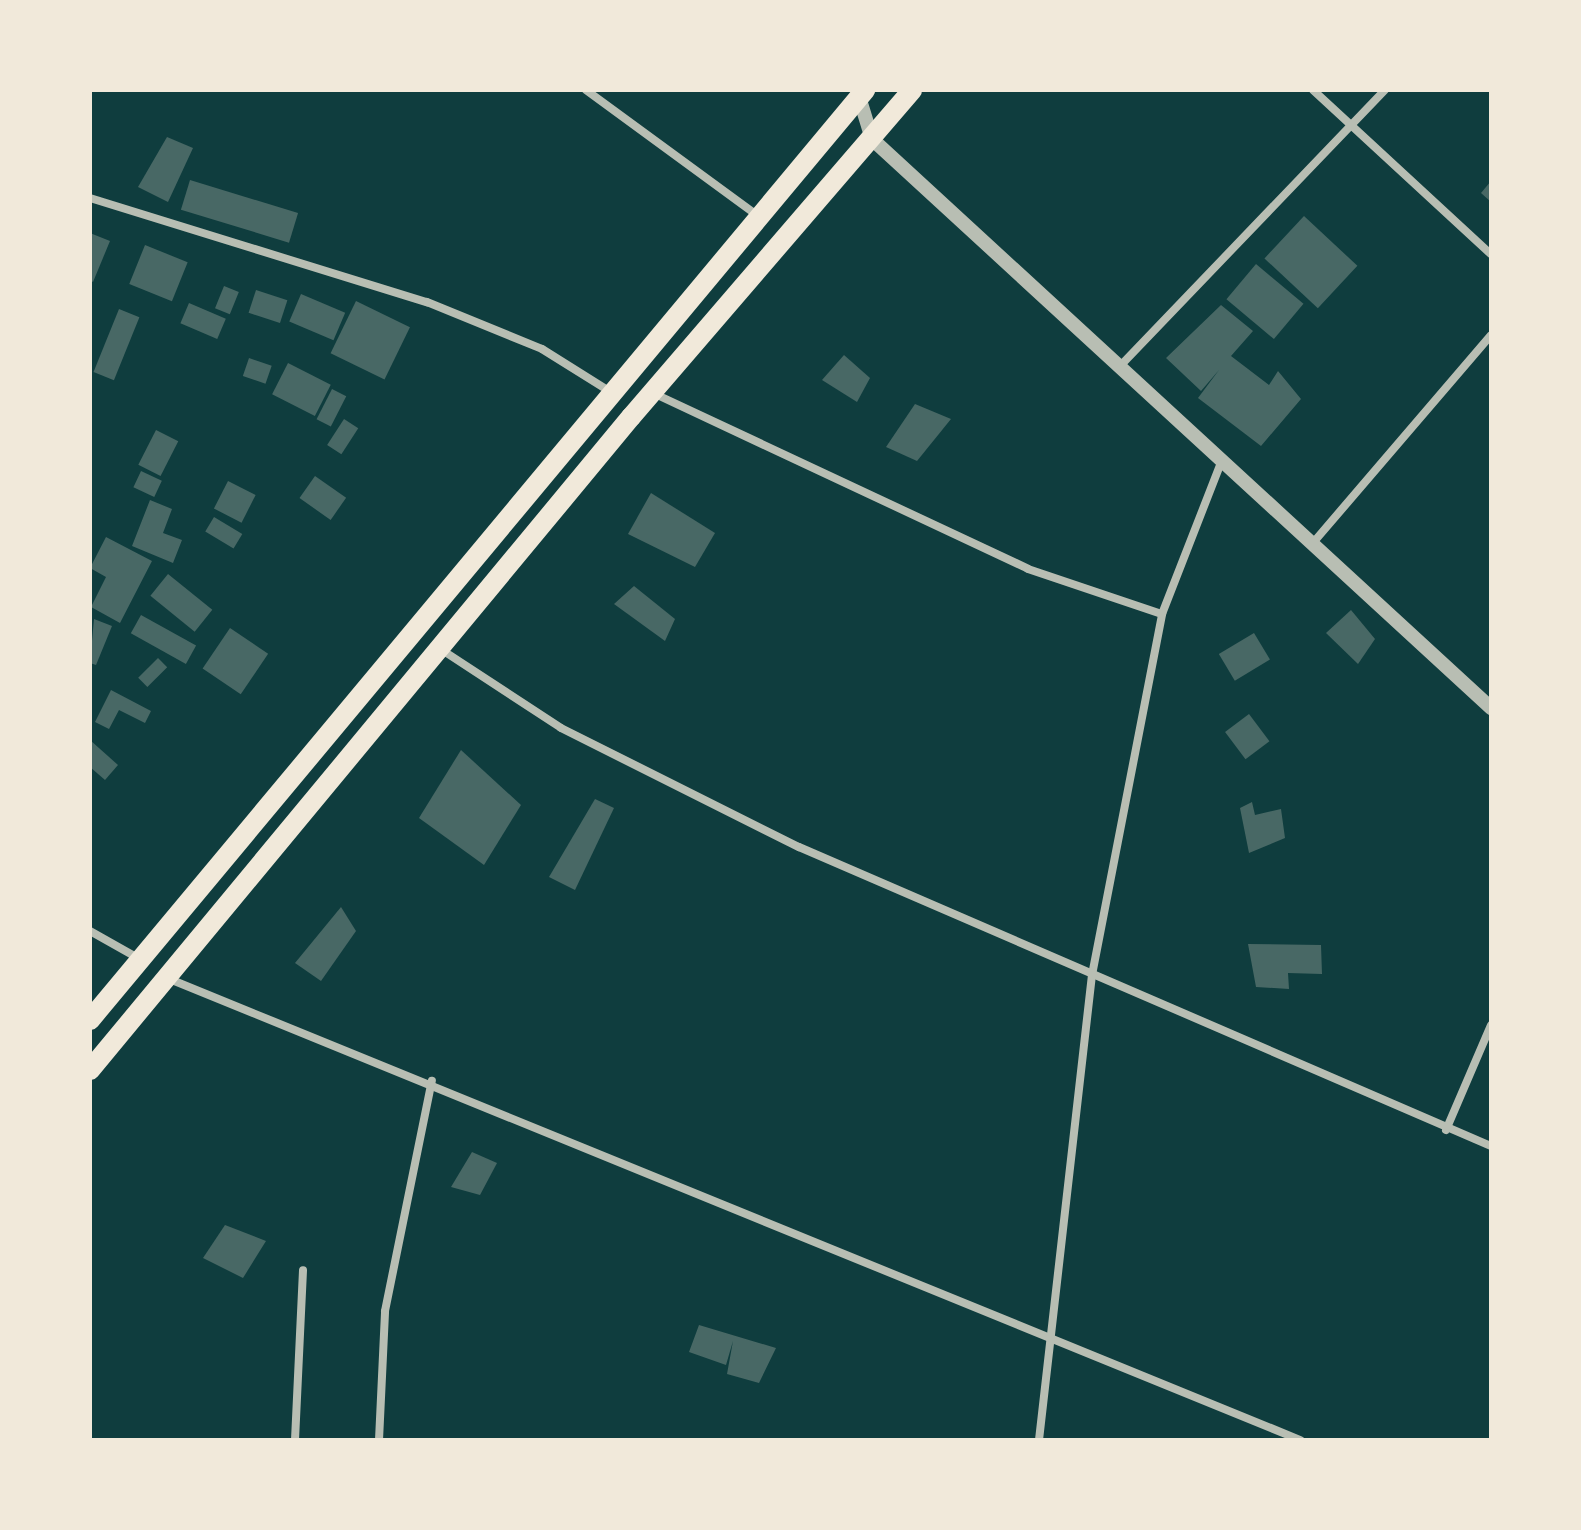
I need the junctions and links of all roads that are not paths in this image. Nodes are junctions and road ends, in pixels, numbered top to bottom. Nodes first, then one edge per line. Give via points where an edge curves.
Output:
1 (586, 90) edge
2 (912, 90) edge
3 (1313, 90) edge
4 (1385, 90) edge
5 (861, 91) edge
6 (1352, 126) junction
7 (872, 139) junction
8 (90, 198) edge
9 (757, 215) junction
10 (1491, 254) edge
11 (1491, 335) edge
12 (1123, 363) junction
13 (609, 391) junction
14 (652, 392) junction
15 (1223, 459) junction
16 (1312, 544) junction
17 (1162, 614) junction
18 (438, 647) junction
19 (1491, 708) edge
20 (90, 931) edge
21 (141, 959) junction
22 (1092, 975) junction
23 (167, 977) junction
24 (90, 1020) edge
25 (1491, 1025) edge
26 (90, 1070) edge
27 (432, 1081) junction
28 (1446, 1130) junction
29 (1491, 1146) edge
30 (303, 1270) dead end
31 (1054, 1334) junction
32 (295, 1440) edge
33 (379, 1440) edge
34 (1039, 1440) edge
35 (1300, 1440) edge

1 - 9 street
2 - 7 main road
3 - 6 street
4 - 6 street
5 - 7 street
5 - 9 main road
6 - 10 street
6 - 12 street
7 - 12 street
7 - 14 main road
8 - 13 street via 427,302 542,349
9 - 13 main road
11 - 16 street
12 - 15 street
13 - 21 main road
14 - 17 street via 1028,569
14 - 18 main road
15 - 16 street
15 - 17 street
16 - 19 street
17 - 22 street
18 - 22 street via 561,728 757,826
18 - 23 main road
20 - 21 street
21 - 24 main road
22 - 28 street
22 - 31 street
23 - 26 main road
23 - 27 street
25 - 28 street
27 - 31 street
27 - 33 street via 385,1311
28 - 29 street
30 - 32 street
31 - 34 street
31 - 35 street

